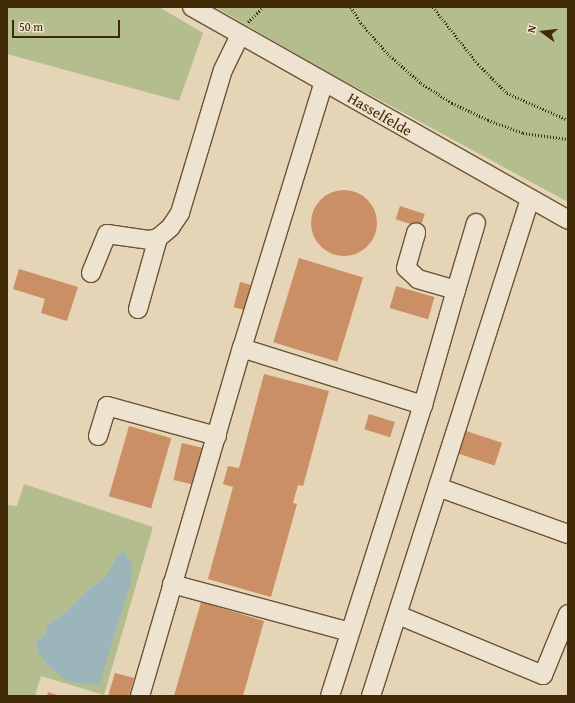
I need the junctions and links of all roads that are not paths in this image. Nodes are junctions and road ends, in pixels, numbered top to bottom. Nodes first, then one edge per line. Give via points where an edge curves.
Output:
1 (192, 7) edge
2 (240, 35) junction
3 (324, 82) junction
4 (530, 199) junction
5 (568, 220) edge
6 (476, 223) dead end
7 (416, 232) dead end
8 (158, 238) junction
9 (91, 273) dead end
10 (456, 290) junction
11 (138, 309) dead end
12 (242, 348) junction
13 (423, 404) junction
14 (98, 436) dead end
15 (217, 436) junction
16 (438, 487) junction
17 (568, 534) edge
18 (172, 584) junction
19 (568, 614) edge
20 (398, 615) junction
21 (350, 632) junction
22 (140, 696) edge
23 (330, 696) edge
24 (371, 696) edge

1 - 2 street, Hasselfelde
2 - 3 street, Hasselfelde
2 - 8 street via 223,70 180,213 170,228
3 - 4 street, Hasselfelde
3 - 12 street
4 - 5 street, Hasselfelde
4 - 16 street
6 - 10 street
7 - 10 street via 406,268 418,279
8 - 9 street via 149,240 107,234
8 - 11 street
10 - 13 street
12 - 13 street
12 - 15 street
13 - 21 street
14 - 15 street via 107,406
15 - 18 street
16 - 17 street
16 - 20 street
18 - 21 street
18 - 22 street
19 - 20 street via 543,675
20 - 24 street
21 - 23 street

